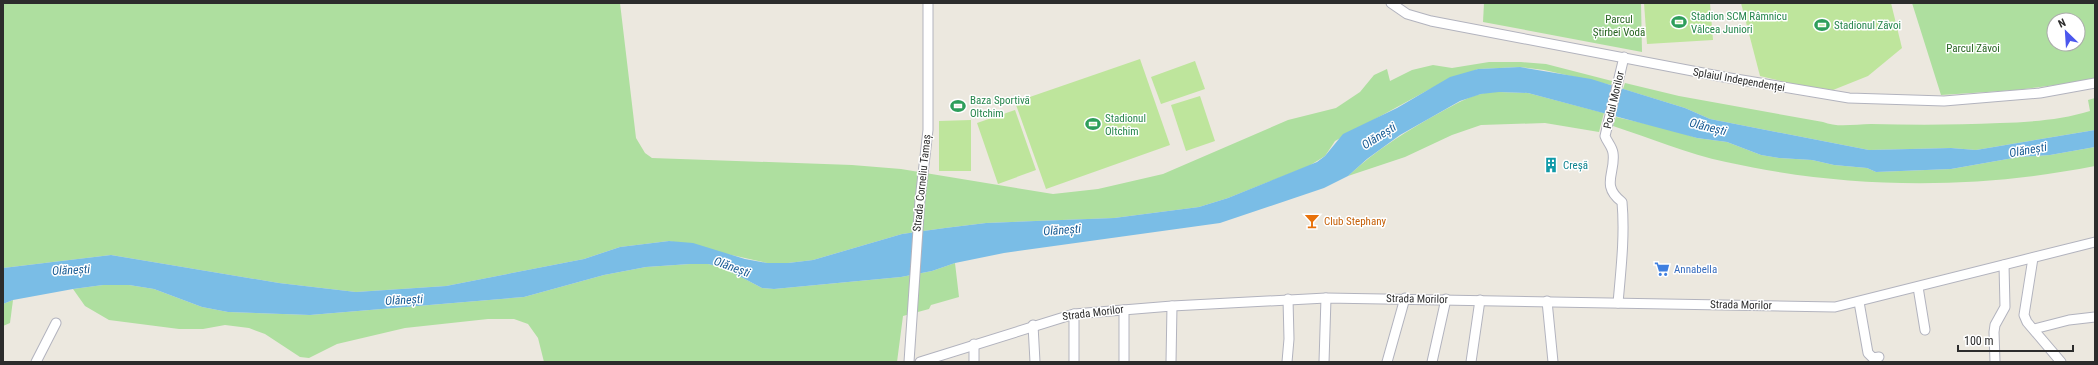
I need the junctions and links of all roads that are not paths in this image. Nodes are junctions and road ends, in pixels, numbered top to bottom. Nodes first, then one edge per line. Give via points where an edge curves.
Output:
1 (928, 3) edge
2 (1391, 3) edge
3 (1624, 58) junction
4 (2095, 84) edge
5 (2095, 242) edge
6 (2033, 258) junction
7 (2004, 265) junction
8 (1918, 287) junction
9 (1326, 298) junction
10 (1405, 298) junction
11 (1288, 299) junction
12 (1446, 299) junction
13 (1480, 300) junction
14 (1547, 301) junction
15 (1859, 302) junction
16 (1618, 303) junction
17 (1172, 306) junction
18 (1124, 310) junction
19 (1074, 314) junction
20 (2095, 317) edge
21 (56, 323) dead end
22 (1033, 326) junction
23 (2034, 329) junction
24 (1925, 330) dead end
25 (974, 344) junction
26 (1879, 357) dead end
27 (936, 359) edge
28 (36, 362) edge
29 (909, 362) edge
30 (920, 362) edge
31 (974, 362) edge
32 (1035, 362) edge
33 (1074, 362) edge
34 (1124, 362) edge
35 (1171, 362) edge
36 (1287, 362) edge
37 (1324, 362) edge
38 (1387, 362) edge
39 (1432, 362) edge
40 (1471, 362) edge
41 (1553, 362) edge
42 (1995, 362) edge
43 (2061, 362) edge

1 - 29 street, Strada Corneliu Tamaș via 928,130 920,200
2 - 3 street, Splaiul Independenței via 1407,14 1431,21
3 - 4 street, Splaiul Independenței via 1790,89 1849,98 1900,101 2005,97
3 - 16 street, Podul Morilor via 1605,136 1614,154 1610,187 1622,202 1623,214
5 - 6 street, Strada Morilor
6 - 7 street, Strada Morilor
6 - 23 street via 2024,311 2027,322
7 - 8 street, Strada Morilor
7 - 42 street via 2005,307 1995,325
8 - 15 street, Strada Morilor
8 - 24 street
9 - 10 street, Strada Morilor
9 - 11 street, Strada Morilor
9 - 37 street
10 - 12 street, Strada Morilor
10 - 38 street
11 - 17 street, Strada Morilor
11 - 36 street
12 - 13 street, Strada Morilor
12 - 39 street
13 - 14 street, Strada Morilor
13 - 40 street
14 - 16 street, Strada Morilor
14 - 41 street
15 - 16 street, Strada Morilor via 1835,307
15 - 26 street via 1868,353 1873,358
17 - 18 street, Strada Morilor
17 - 35 street
18 - 19 street, Strada Morilor
18 - 34 street
19 - 22 street, Strada Morilor
19 - 33 street
20 - 23 street via 2069,320
21 - 28 street
22 - 25 street, Strada Morilor
22 - 32 street
23 - 43 street
25 - 27 street, Strada Morilor
25 - 31 street
27 - 30 street, Strada Morilor

